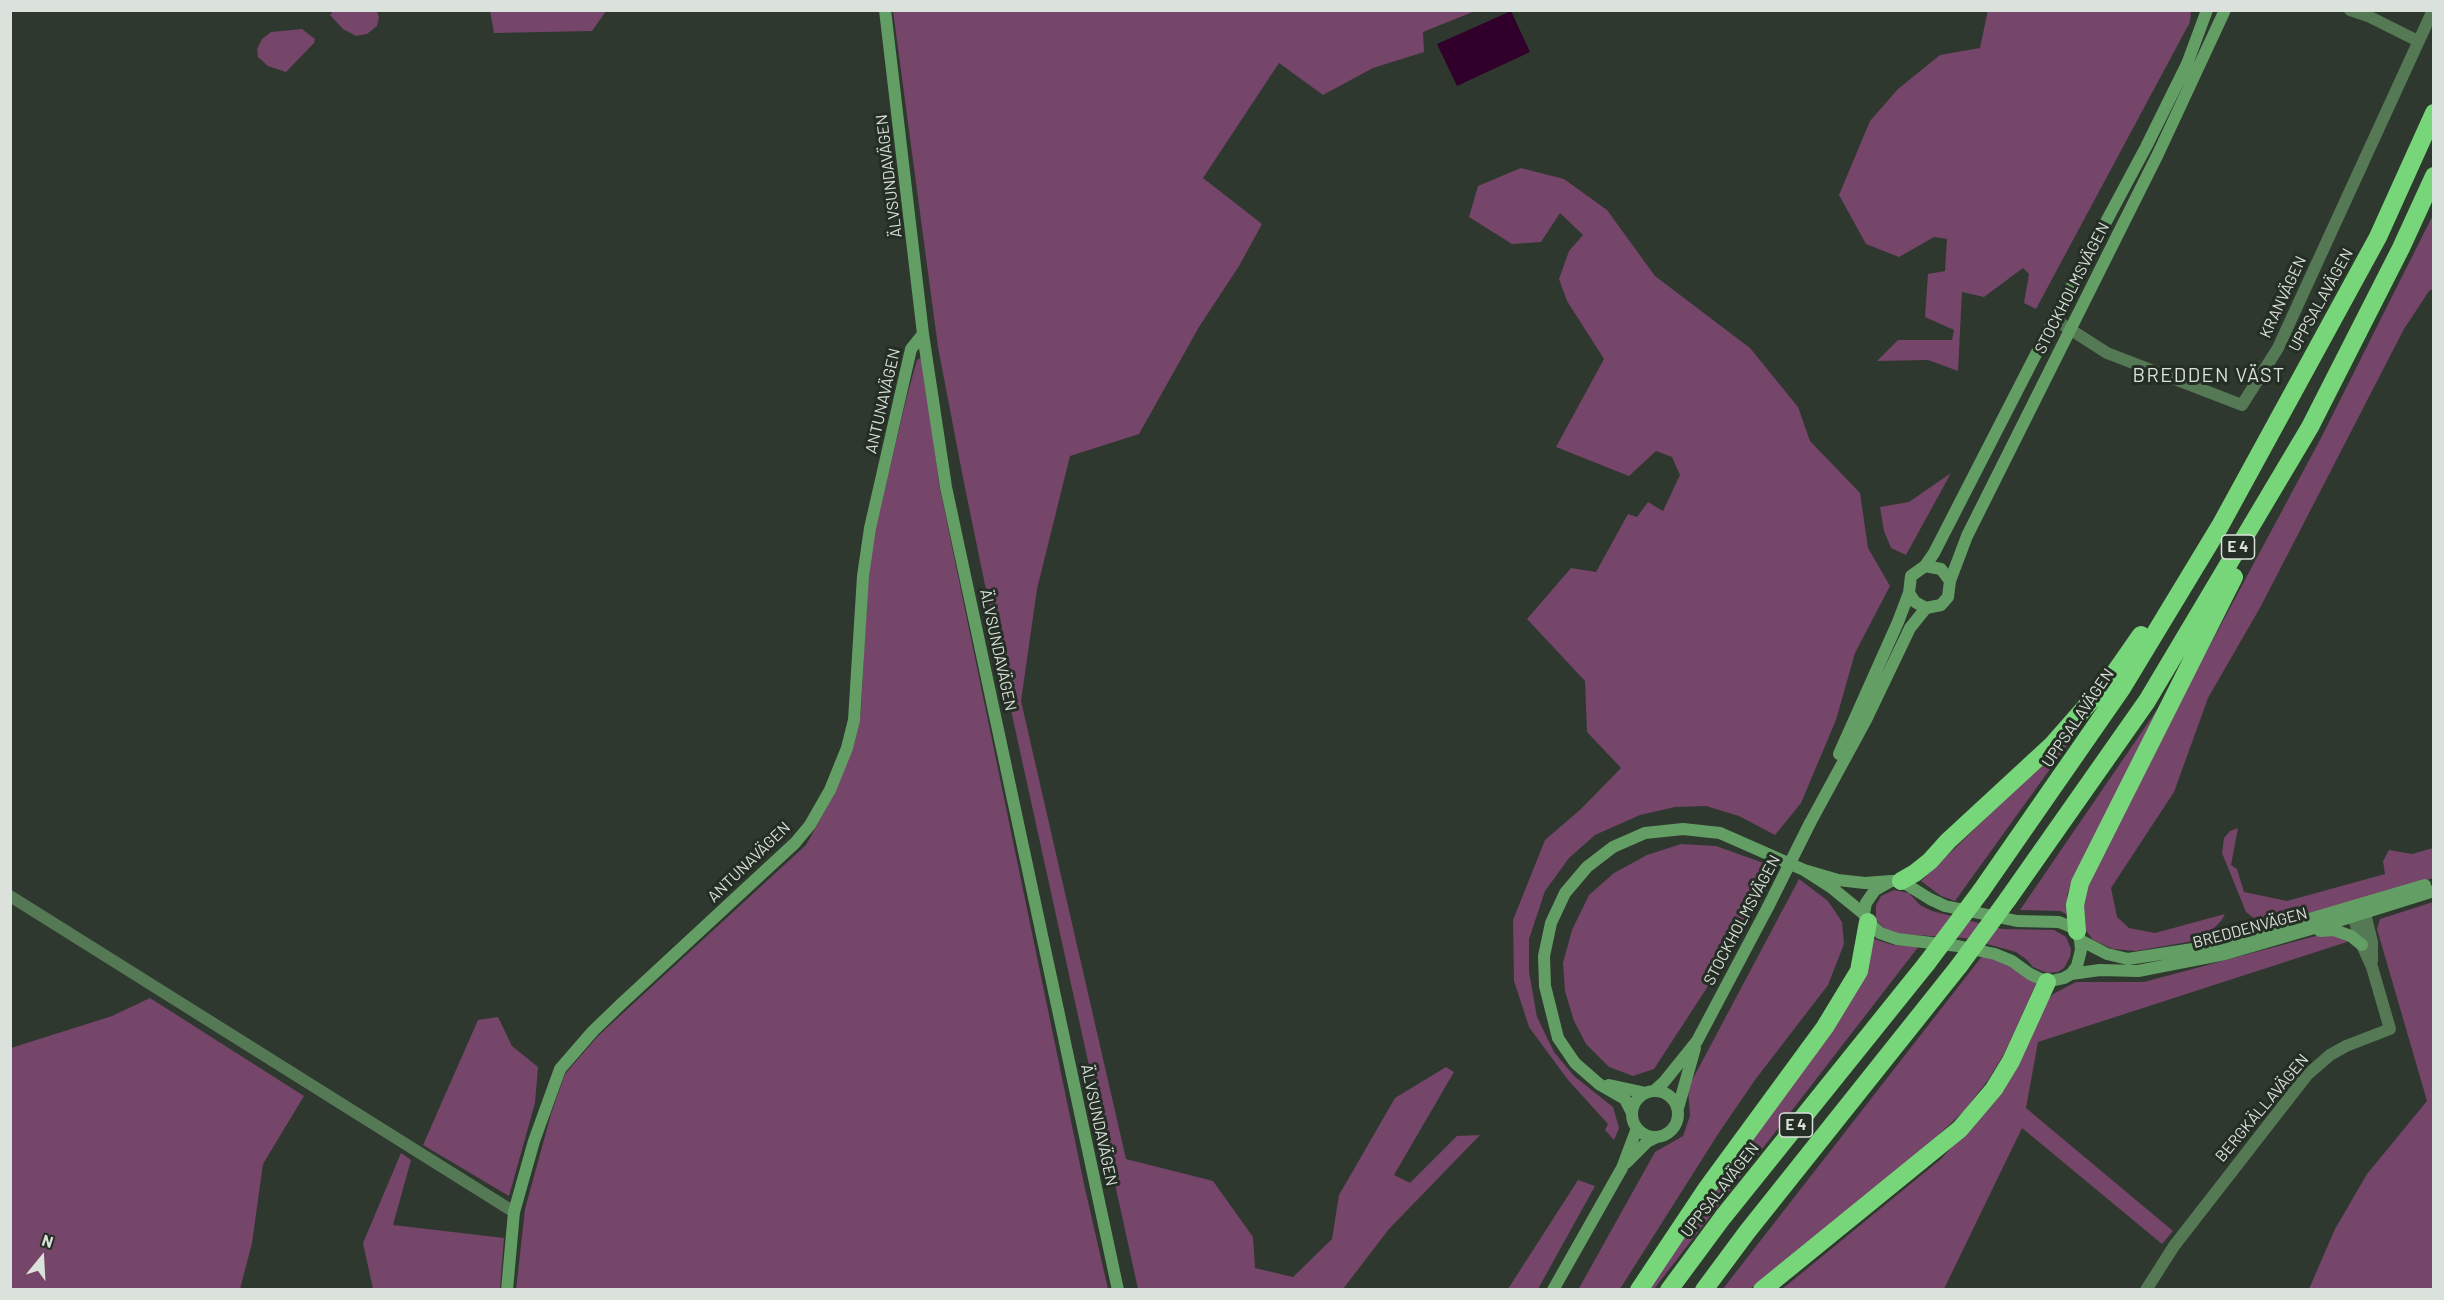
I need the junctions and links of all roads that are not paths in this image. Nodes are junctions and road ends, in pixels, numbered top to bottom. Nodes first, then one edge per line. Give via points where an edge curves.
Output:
1 (885, 10) edge
2 (2207, 10) edge
3 (2225, 10) edge
4 (2350, 10) edge
5 (2433, 10) edge
6 (2418, 41) junction
7 (2433, 113) edge
8 (2433, 176) edge
9 (2055, 319) junction
10 (2069, 328) junction
11 (923, 334) junction
12 (2309, 363) junction
13 (2310, 427) junction
14 (1924, 566) junction
15 (1950, 581) junction
16 (1909, 593) junction
17 (1926, 608) junction
18 (1812, 819) junction
19 (1804, 870) junction
20 (1896, 881) junction
21 (2433, 883) edge
22 (2433, 891) edge
23 (10, 896) edge
24 (2358, 910) junction
25 (1866, 918) junction
26 (2304, 931) junction
27 (2078, 935) junction
28 (2362, 945) junction
29 (2372, 967) junction
30 (2071, 974) junction
31 (2047, 982) junction
32 (1697, 1041) junction
33 (1599, 1083) junction
34 (1650, 1092) junction
35 (1678, 1108) junction
36 (1632, 1113) junction
37 (1637, 1128) junction
38 (1657, 1137) junction
39 (1622, 1168) junction
40 (514, 1212) junction
41 (507, 1290) edge
42 (1118, 1290) edge
43 (1553, 1290) edge
44 (1639, 1290) edge
45 (1669, 1290) edge
46 (1704, 1290) edge
47 (1762, 1290) edge
48 (2146, 1290) edge

1 - 11 street, ÄLVSUNDAVÄGEN
2 - 9 street, STOCKHOLMSVÄGEN via 2187,64
3 - 10 street, STOCKHOLMSVÄGEN via 2158,154
4 - 6 street
5 - 6 street, KRANVÄGEN
6 - 10 street, KRANVÄGEN via 2283,338 2242,405 2107,353
7 - 12 highway, UPPSALAVÄGEN / E 4 via 2378,237
8 - 13 highway, E 4
9 - 10 street, KRANVÄGEN
9 - 14 street, STOCKHOLMSVÄGEN via 1936,550
10 - 15 street, STOCKHOLMSVÄGEN via 1967,536
11 - 40 street, ANTUNAVÄGEN via 911,349 870,528 862,576 854,720 830,790 795,843 600,1024 560,1069
11 - 42 street, ÄLVSUNDAVÄGEN via 946,487
12 - 20 highway via 2136,644 2111,678 2053,744 1930,861
12 - 45 highway, UPPSALAVÄGEN / E 4, bridge via 2220,526 2122,688 1927,963 1723,1216
13 - 27 highway via 2087,866 2075,905
13 - 46 highway, E 4, bridge via 2147,701 2008,899
14 - 15 street via 1941,569
14 - 16 street, STOCKHOLMSVÄGEN via 1911,576
15 - 17 street, STOCKHOLMSVÄGEN via 1945,601
16 - 17 street
16 - 18 street, STOCKHOLMSVÄGEN
17 - 18 street, STOCKHOLMSVÄGEN via 1910,628
18 - 32 street, STOCKHOLMSVÄGEN, bridge
19 - 20 street via 1865,884
19 - 25 street
19 - 33 street via 1720,832 1683,829 1645,833 1613,847 1587,867 1565,893 1551,923 1544,956 1545,986 1558,1038 1575,1063
20 - 25 street via 1875,890 1866,903
20 - 27 street, BREDDENVÄGEN via 1945,906 2017,921 2059,922
21 - 24 street, BREDDENVÄGEN
22 - 24 street, BREDDENVÄGEN
23 - 40 street
24 - 26 street, BREDDENVÄGEN
24 - 27 street, BREDDENVÄGEN via 2224,943 2149,956 2117,957
24 - 28 street, BERGKÄLLAVÄGEN
24 - 29 street, BERGKÄLLAVÄGEN via 2372,942
25 - 31 street via 1880,933 1995,954
25 - 44 highway via 1858,971 1826,1027 1707,1188
26 - 28 street via 2334,930
26 - 30 street, BREDDENVÄGEN via 2225,954 2138,971
27 - 30 street via 2080,957
28 - 29 street, BERGKÄLLAVÄGEN
29 - 48 street, BERGKÄLLAVÄGEN via 2390,1029 2338,1050 2307,1075 2174,1246
30 - 31 street, BREDDENVÄGEN
31 - 47 highway via 2011,1061 1994,1089 1960,1129
32 - 34 street, STOCKHOLMSVÄGEN via 1664,1082
32 - 35 street, STOCKHOLMSVÄGEN
33 - 34 street
33 - 36 street via 1625,1100
34 - 35 street via 1669,1096
34 - 36 street via 1639,1097
35 - 38 street via 1677,1124
36 - 37 street
37 - 38 street
37 - 39 street
38 - 39 street
39 - 43 street
40 - 41 street, ANTUNAVÄGEN

